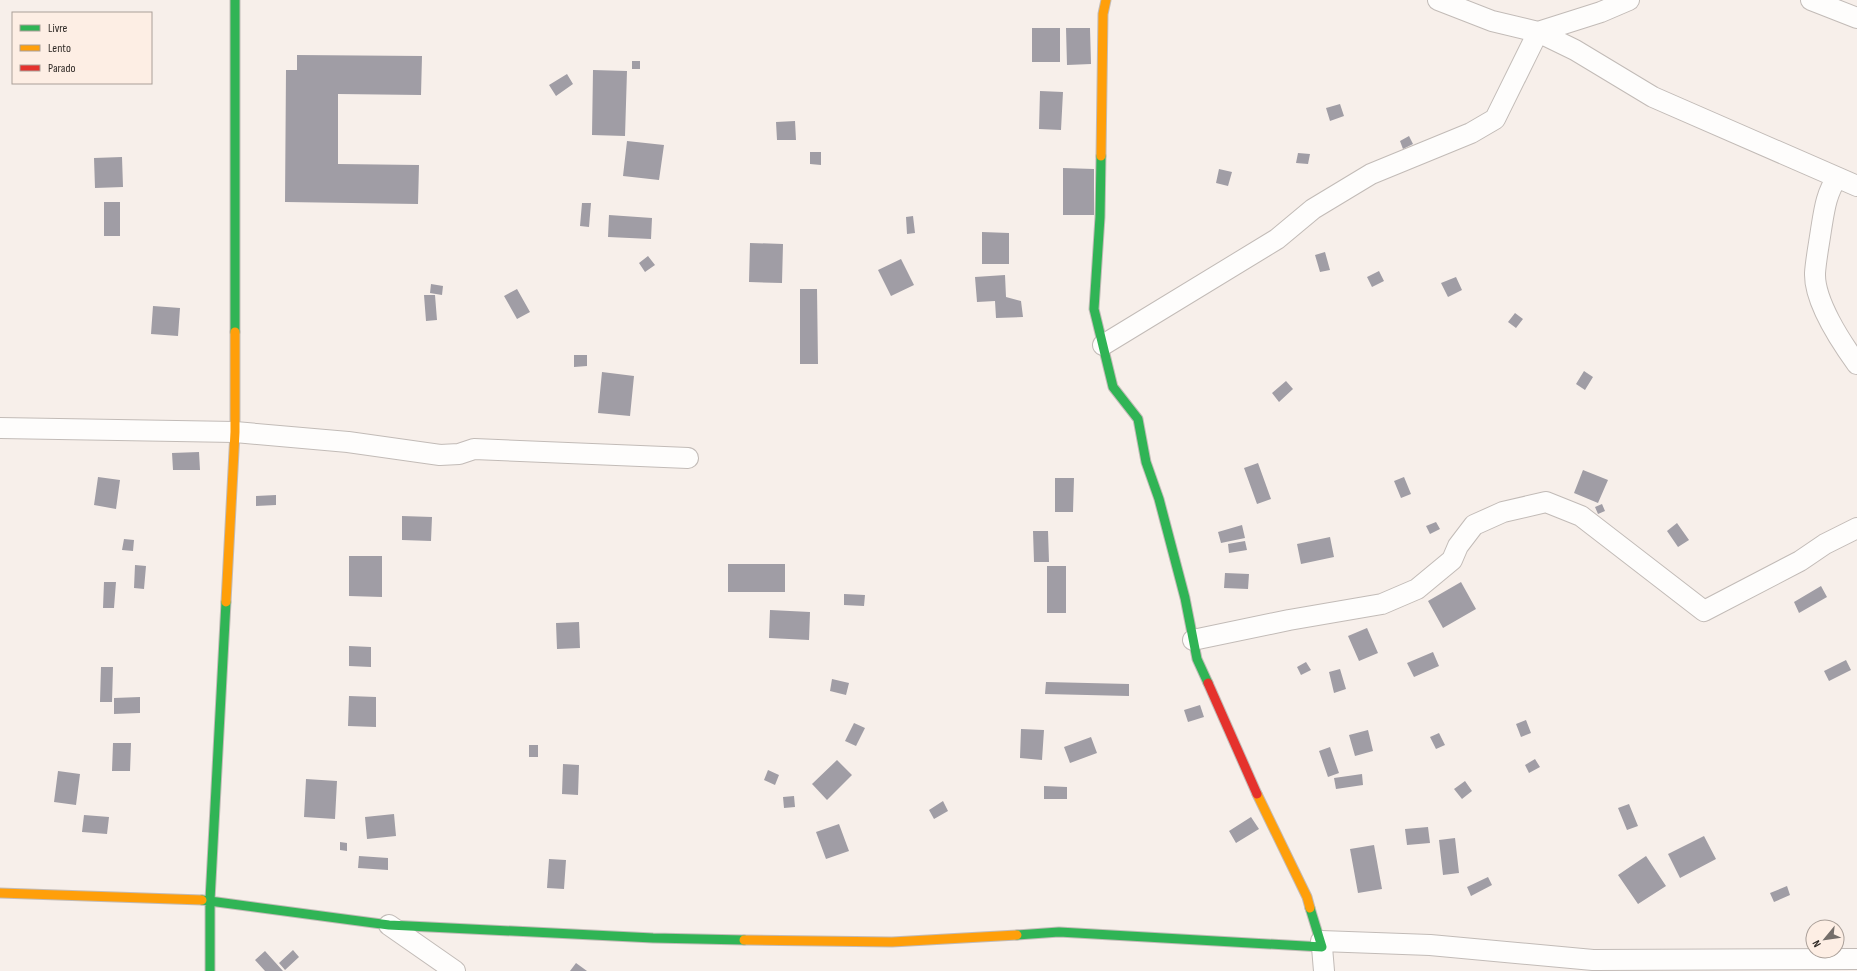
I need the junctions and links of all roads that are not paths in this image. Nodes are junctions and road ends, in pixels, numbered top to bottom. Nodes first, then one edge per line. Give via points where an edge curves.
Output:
1 (235, 0) edge
2 (1106, 0) edge
3 (1438, 0) edge
4 (1629, 0) edge
5 (1811, 0) edge
6 (1857, 18) edge
7 (1538, 32) junction
8 (1837, 178) junction
9 (1857, 186) edge
10 (1103, 345) junction
11 (1857, 364) edge
12 (0, 428) edge
13 (235, 432) junction
14 (688, 458) dead end
15 (1857, 528) edge
16 (1193, 640) junction
17 (0, 893) edge
18 (210, 900) junction
19 (389, 925) junction
20 (1321, 944) junction
21 (1540, 955) junction
22 (1857, 960) edge
23 (210, 971) edge
24 (455, 971) edge
25 (1324, 971) edge
26 (1553, 971) edge

1 - 13 street
2 - 10 street via 1103,14 1100,217 1094,309
3 - 7 street via 1492,21
4 - 7 street via 1602,12
5 - 6 street
7 - 8 street via 1575,50 1653,97
7 - 10 street via 1495,119 1472,133 1371,174 1313,208 1277,239
8 - 9 street
8 - 11 street via 1830,187 1824,210 1815,274 1822,305
10 - 16 street via 1112,387 1138,419 1146,462 1159,499 1186,598
12 - 13 street
13 - 14 street via 348,442 440,455 474,450
13 - 18 street
15 - 16 street via 1704,612 1581,516 1546,502 1503,512 1474,525 1458,546 1452,560 1417,589 1382,604
16 - 20 street via 1197,659 1224,720 1307,897
17 - 18 street
18 - 19 street
18 - 23 street
19 - 20 street via 653,938 892,942 1059,932
19 - 24 street
20 - 21 street via 1430,945
20 - 25 street
21 - 22 street via 1593,960
21 - 26 street

